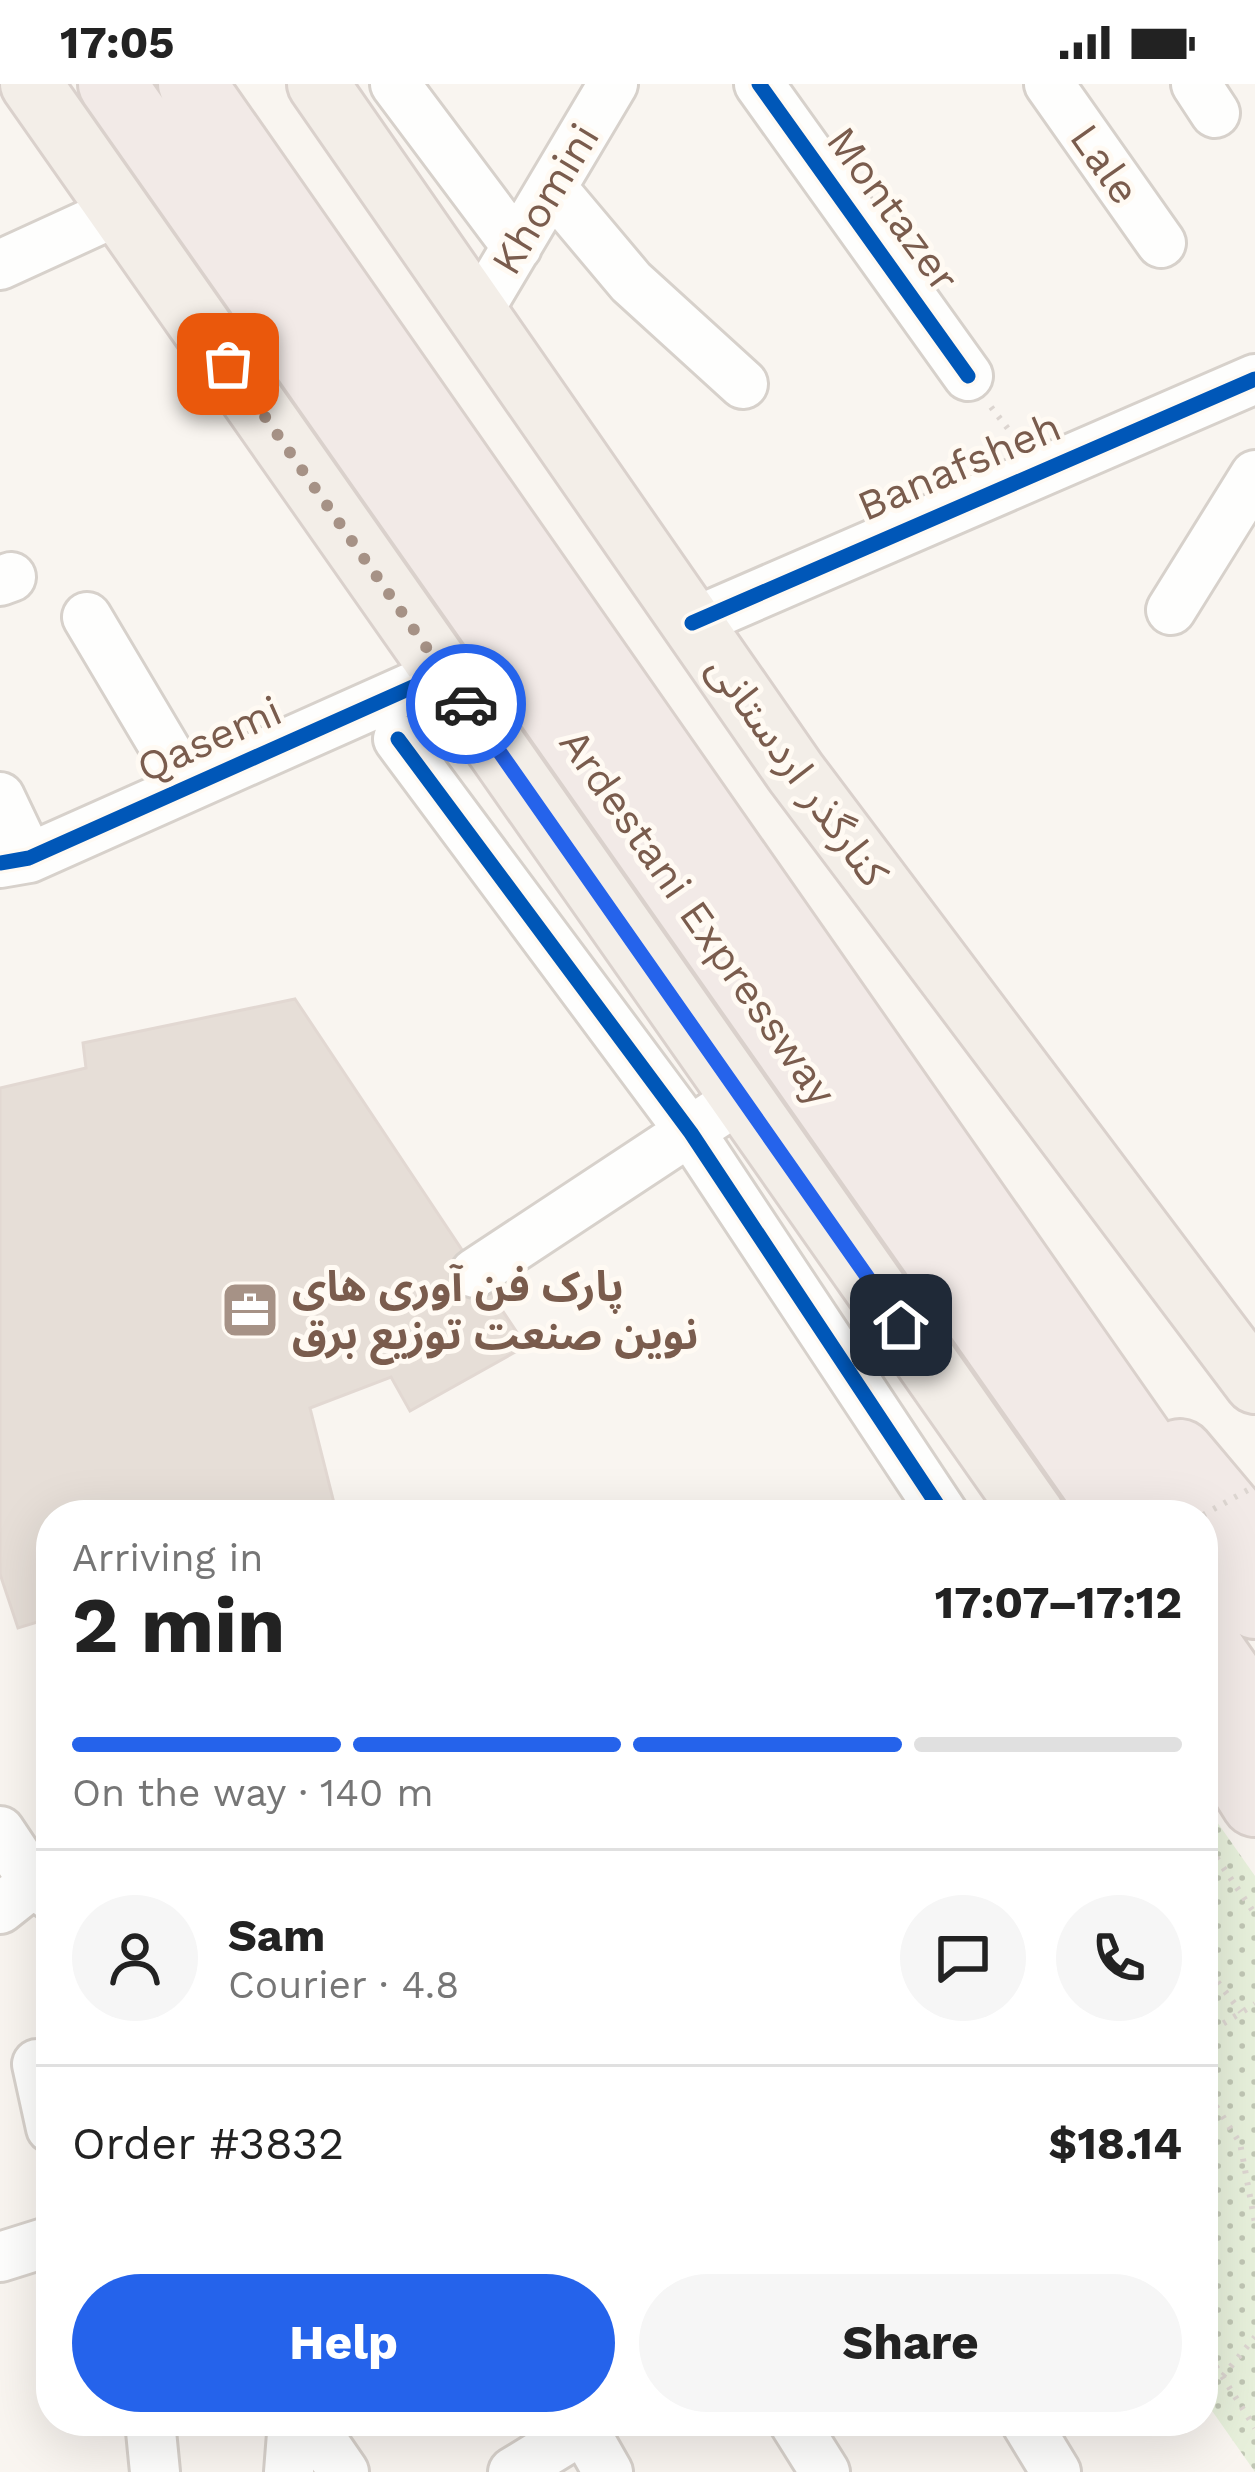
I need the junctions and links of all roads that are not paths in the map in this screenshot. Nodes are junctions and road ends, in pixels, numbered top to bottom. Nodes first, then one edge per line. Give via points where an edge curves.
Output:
1 (31, 84) edge
2 (112, 84) edge
3 (191, 84) edge
4 (318, 84) edge
5 (395, 84) edge
6 (614, 84) edge
7 (759, 84) edge
8 (1049, 84) edge
9 (552, 188) junction
10 (120, 210) junction
11 (1161, 243) dead end
12 (517, 247) junction
13 (0, 265) edge
14 (477, 314) junction
15 (968, 376) road end
16 (1255, 379) edge
17 (743, 384) dead end
18 (1255, 475) edge
19 (1172, 610) dead end
20 (87, 617) dead end
21 (692, 623) junction
22 (524, 670) junction
23 (444, 673) junction
24 (398, 740) dead end
25 (188, 788) junction
26 (0, 796) edge
27 (15, 860) edge
28 (741, 1096) junction
29 (691, 1132) junction
30 (1001, 1244) junction
31 (475, 1274) dead end
32 (1253, 1376) edge
33 (934, 1500) edge
34 (1024, 1500) edge
35 (1057, 1500) edge
36 (1106, 1500) edge
37 (1181, 1500) edge
38 (1255, 1542) edge
39 (1218, 1552) edge
40 (1255, 1605) edge
41 (1218, 1661) edge
42 (1255, 1714) edge
43 (1218, 1744) edge
44 (1218, 1777) edge
45 (1255, 1802) edge
46 (1255, 1830) edge
47 (36, 2246) edge
48 (0, 2257) edge
49 (151, 2436) edge
50 (292, 2436) edge
51 (319, 2436) edge
52 (568, 2436) edge
53 (592, 2436) edge
54 (802, 2436) edge
55 (1034, 2436) edge
56 (155, 2472) edge
57 (289, 2472) edge
58 (344, 2472) edge
59 (513, 2472) edge
60 (608, 2472) edge
61 (825, 2472) edge
62 (1056, 2472) edge

1 - 10 main road
2 - 22 highway, Ardestani Expressway
3 - 30 highway, Ardestani Expressway
4 - 14 main road, کنارگذر اردستانی
5 - 12 street
6 - 9 street, Khomini
7 - 15 street, Montazer
8 - 11 street, Lale
9 - 12 street, Khomini
9 - 17 street via 631,282
10 - 13 street
10 - 23 main road
12 - 14 street, Khomini
14 - 21 main road, کنارگذر اردستانی
16 - 21 street, Banafsheh
18 - 19 street
20 - 25 street
21 - 32 main road, کنارگذر اردستانی via 796,773
22 - 35 highway
22 - 36 highway, Ardestani Expressway
23 - 25 street, Qasemi
23 - 28 main road
24 - 29 street
25 - 27 street, Qasemi
26 - 27 street
28 - 29 street
28 - 34 main road
29 - 31 street
29 - 33 street
30 - 37 highway, Ardestani Expressway
30 - 38 highway
39 - 40 highway
41 - 42 highway
43 - 45 highway
44 - 46 main road
47 - 48 street
49 - 56 street
50 - 57 street
51 - 58 street
52 - 59 street
53 - 60 street
54 - 61 street
55 - 62 street

